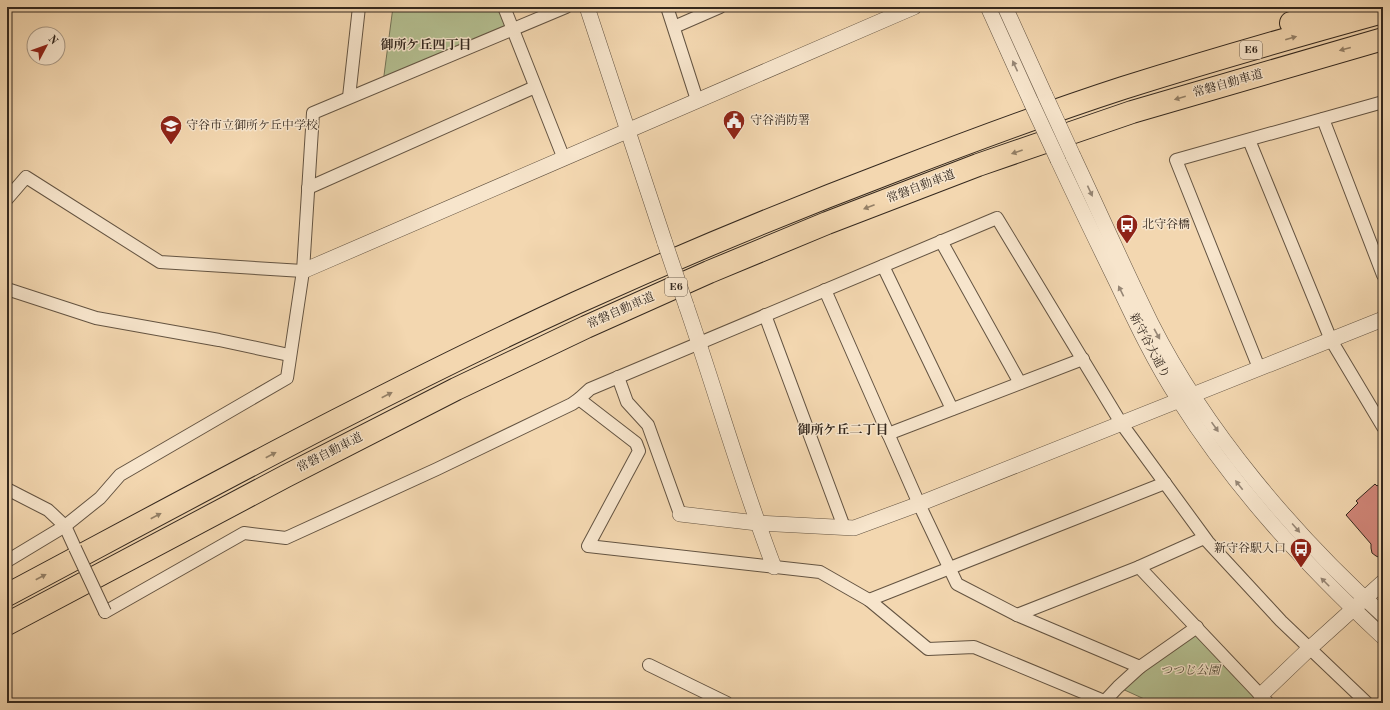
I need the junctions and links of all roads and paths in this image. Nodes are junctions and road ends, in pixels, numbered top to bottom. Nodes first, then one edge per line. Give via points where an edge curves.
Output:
1 (359, 7) edge
2 (504, 7) edge
3 (566, 7) edge
4 (587, 7) edge
5 (667, 7) edge
6 (720, 7) edge
7 (988, 7) edge
8 (1005, 7) edge
9 (1341, 7) edge
10 (911, 8) edge
11 (1383, 12) edge
12 (674, 27) junction
13 (513, 29) junction
14 (1383, 39) edge
15 (536, 87) junction
16 (1120, 89) junction
17 (350, 97) junction
18 (697, 100) junction
19 (1383, 102) edge
20 (1323, 119) junction
21 (628, 130) junction
22 (1249, 140) junction
23 (564, 159) junction
24 (308, 188) junction
25 (7, 199) edge
26 (941, 241) junction
27 (884, 266) junction
28 (303, 271) junction
29 (1383, 275) edge
30 (7, 289) edge
31 (825, 290) junction
32 (766, 315) junction
33 (1383, 319) edge
34 (1331, 340) junction
35 (699, 344) junction
36 (289, 355) junction
37 (1082, 359) junction
38 (1259, 368) junction
39 (618, 377) junction
40 (1020, 383) junction
41 (1193, 395) junction
42 (579, 399) junction
43 (1178, 400) junction
44 (952, 409) junction
45 (1121, 423) junction
46 (1383, 427) edge
47 (888, 434) junction
48 (1164, 483) junction
49 (7, 489) edge
50 (919, 504) junction
51 (680, 514) joint
52 (757, 523) junction
53 (65, 526) junction
54 (844, 527) junction
55 (1204, 538) junction
56 (7, 561) edge
57 (774, 567) junction
58 (1139, 567) junction
59 (949, 568) junction
60 (1383, 582) edge
61 (7, 595) edge
62 (1364, 598) junction
63 (869, 600) junction
64 (1353, 609) junction
65 (1017, 615) junction
66 (1383, 615) edge
67 (7, 624) edge
68 (1197, 627) junction
69 (1383, 637) edge
70 (1310, 648) junction
71 (649, 665) dead end
72 (1140, 667) junction
73 (1264, 699) edge
74 (1104, 702) edge
75 (727, 703) edge
76 (1367, 703) edge

1 - 17 street
2 - 13 street
3 - 13 street
4 - 21 street
5 - 12 street
6 - 12 street
43 -> 7 street, 新守谷大通り, bridge via 1139,330
8 -> 41 street, 新守谷大通り, bridge via 1152,323
9 - 16 highway via 1255,35
10 - 18 street
16 -> 11 highway, 常磐自動車道 / E6
12 - 18 street
13 - 15 street
13 - 17 street
14 -> 67 highway, 常磐自動車道 / E6 via 1132,112 827,223 709,272 456,389
15 - 23 street
15 - 24 street
61 -> 16 highway, 常磐自動車道 / E6 via 440,368 575,304 819,199 968,142
17 - 24 street via 313,113
18 - 21 street
19 - 20 street
20 - 22 street
20 - 29 street
21 - 23 street
21 - 35 street, bridge
22 - 34 street
22 - 38 street via 1176,160
23 - 28 street
24 - 28 street
25 - 28 street via 26,177 160,262
26 - 27 street
26 - 37 street via 997,218
26 - 40 street
27 - 31 street
27 - 44 street
28 - 36 street
30 - 36 street via 96,318
31 - 32 street
31 - 47 street
32 - 35 street
32 - 54 street
33 - 34 street
34 - 38 street
34 - 46 street
35 - 39 street
35 - 52 street
36 - 53 street via 287,378 120,475 100,498
37 - 40 street
37 - 45 street
38 - 41 street
39 - 42 street via 590,389
39 - 51 street via 627,402 648,425
40 - 44 street
41 - 43 street
41 -> 62 street, 新守谷大通り via 1268,496 1332,567
42 - 53 street, bridge via 437,469 286,538 244,533 105,612
42 - 57 street via 636,443 639,451 588,546
43 - 45 street
64 -> 43 street, 新守谷大通り via 1254,505
44 - 47 street
45 - 48 street
45 - 50 street
47 - 50 street
48 - 55 street
48 - 59 street
49 - 53 street via 48,510
50 - 54 street via 854,528
50 - 59 street
51 - 52 street
52 - 54 street
52 - 57 street
53 - 56 street
55 - 58 street
55 - 70 street via 1281,621
57 - 63 street via 820,572
58 - 65 street
58 - 68 street
59 - 63 street
59 - 65 street via 957,584
60 - 62 street
62 - 64 street
62 - 66 street, 新守谷大通り
63 - 74 street via 928,649 974,647
64 - 69 street, 新守谷大通り
64 - 70 street
65 - 72 street
68 - 72 street
68 - 73 street
70 - 73 street
70 - 76 street
71 - 75 street
72 - 74 street

